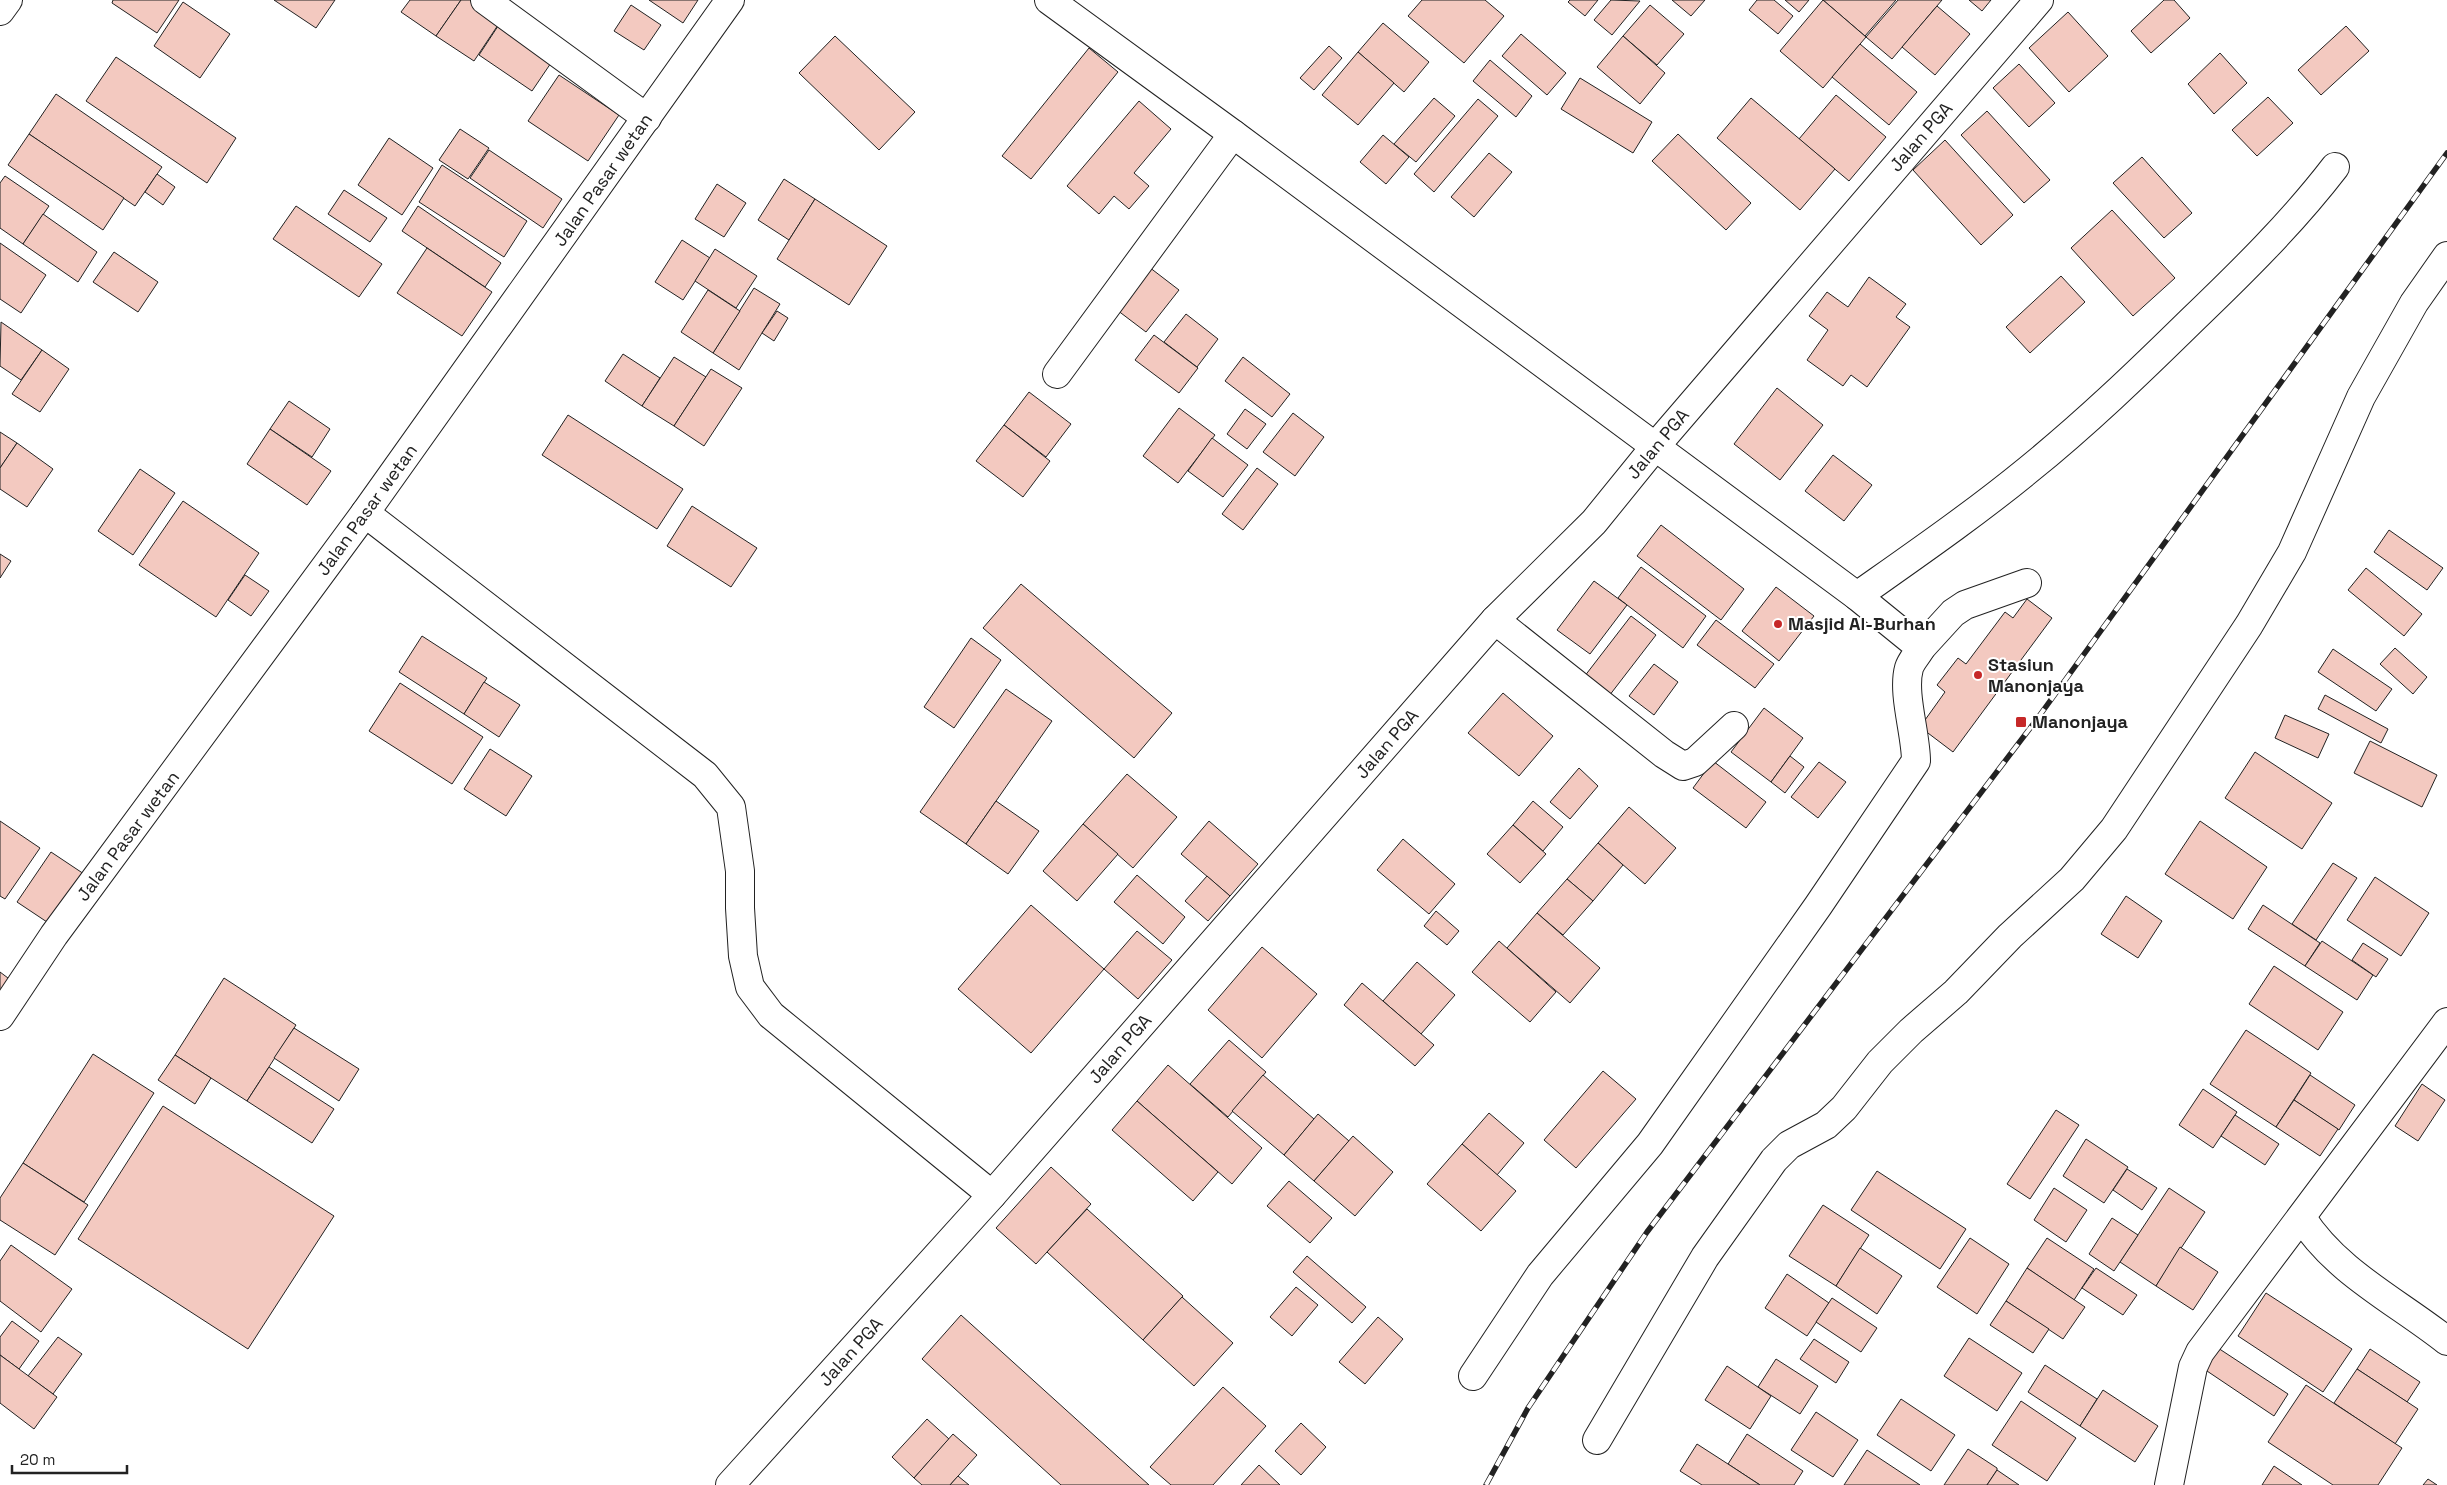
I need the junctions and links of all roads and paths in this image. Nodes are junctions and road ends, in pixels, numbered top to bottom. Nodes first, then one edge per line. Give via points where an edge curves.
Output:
1 (8, 0) edge
2 (485, 0) edge
3 (730, 0) edge
4 (1049, 0) edge
5 (2039, 0) edge
6 (0, 11) edge
7 (647, 118) junction
8 (1233, 134) junction
9 (2335, 168) dead end
10 (2447, 256) edge
11 (1057, 374) dead end
12 (1654, 448) junction
13 (365, 514) junction
14 (2027, 583) dead end
15 (1857, 596) junction
16 (1495, 620) junction
17 (1921, 648) junction
18 (1734, 726) dead end
19 (0, 1016) edge
20 (2447, 1022) edge
21 (992, 1195) junction
22 (2302, 1218) junction
23 (2447, 1341) edge
24 (1473, 1376) dead end
25 (1597, 1440) dead end
26 (730, 1485) edge
27 (2169, 1485) edge

1 - 6 street
2 - 7 street
3 - 7 street, Jalan Pasar wetan
4 - 8 street
5 - 12 street, Jalan PGA
7 - 13 street, Jalan Pasar wetan
8 - 11 street
8 - 12 street
9 - 15 street via 2294,217 2122,388 1982,507
10 - 25 street via 2414,303 2361,397 2292,552 2249,626 2114,829 2072,879 1880,1062 1844,1108 1826,1125 1789,1145 1774,1160 1705,1257
12 - 15 street
12 - 16 street, Jalan PGA via 1594,522
13 - 19 street, Jalan Pasar wetan via 54,935
13 - 21 street via 705,775 731,806 740,871 743,956 750,987 771,1015
14 - 17 street via 1965,605 1953,613
15 - 17 street
16 - 18 street via 1683,766 1695,762
16 - 21 street, Jalan PGA
17 - 24 street via 1909,668 1908,703 1916,742 1916,761 1650,1144 1540,1275
20 - 22 street
21 - 26 street, Jalan PGA
22 - 23 street via 2312,1234 2350,1270
22 - 27 street via 2200,1352 2193,1367

